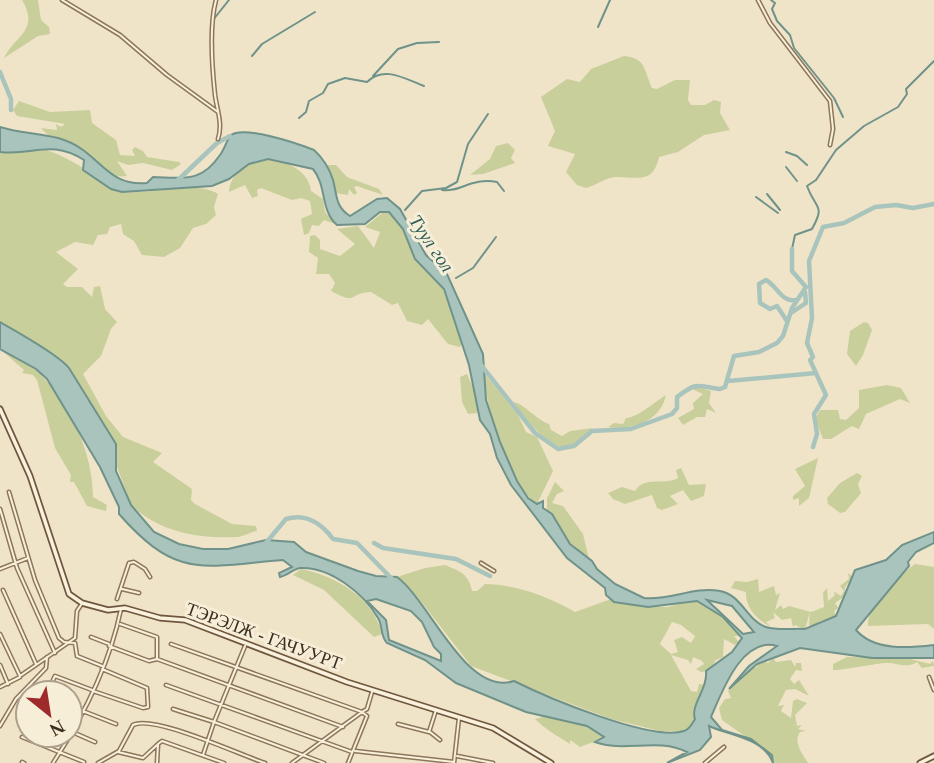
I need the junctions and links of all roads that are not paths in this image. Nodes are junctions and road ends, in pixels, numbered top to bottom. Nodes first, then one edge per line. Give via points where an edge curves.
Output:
1 (62, 0) edge
2 (216, 0) edge
3 (758, 0) edge
4 (218, 112) junction
5 (218, 139) dead end
6 (830, 145) dead end
7 (0, 409) edge
8 (9, 492) dead end
9 (0, 509) edge
10 (28, 557) junction
11 (481, 563) dead end
12 (16, 564) junction
13 (0, 569) edge
14 (494, 572) dead end
15 (150, 577) dead end
16 (121, 589) junction
17 (3, 590) dead end
18 (139, 593) dead end
19 (117, 599) dead end
20 (82, 603) junction
21 (122, 608) junction
22 (119, 624) junction
23 (0, 634) edge
24 (91, 637) dead end
25 (71, 642) junction
26 (171, 644) dead end
27 (110, 645) junction
28 (245, 645) junction
29 (55, 653) junction
30 (47, 657) junction
31 (157, 660) junction
32 (37, 664) junction
33 (0, 665) edge
34 (102, 667) junction
35 (237, 668) junction
36 (20, 676) junction
37 (929, 677) dead end
38 (7, 685) junction
39 (166, 685) dead end
40 (0, 686) edge
41 (229, 686) junction
42 (84, 687) edge
43 (934, 690) edge
44 (93, 691) junction
45 (373, 691) junction
46 (220, 705) junction
47 (173, 709) dead end
48 (436, 709) junction
49 (84, 710) edge
50 (84, 712) edge
51 (362, 712) junction
52 (459, 717) junction
53 (214, 722) junction
54 (116, 724) dead end
55 (398, 724) dead end
56 (0, 726) edge
57 (343, 727) junction
58 (429, 732) junction
59 (84, 738) edge
60 (440, 740) dead end
61 (94, 742) dead end
62 (208, 742) junction
63 (322, 742) junction
64 (158, 744) junction
65 (724, 747) dead end
66 (52, 749) edge
67 (62, 749) edge
68 (353, 751) junction
69 (60, 752) junction
70 (118, 752) junction
71 (304, 755) junction
72 (456, 755) junction
73 (203, 756) junction
74 (934, 757) edge
75 (84, 762) edge
76 (454, 762) edge
77 (53, 763) edge
78 (98, 763) edge
79 (157, 763) edge
80 (224, 763) edge
81 (265, 763) edge
82 (292, 763) edge
83 (324, 763) edge
84 (348, 763) edge
85 (493, 763) edge
86 (551, 763) edge
87 (705, 763) edge
88 (920, 763) edge

1 - 4 street via 120,35
2 - 4 street via 211,19
3 - 6 street via 770,23 830,101
4 - 5 street
7 - 20 main road via 30,476 65,587
8 - 10 street
9 - 12 street
10 - 12 street
10 - 25 street via 57,633 62,641
11 - 14 street
12 - 13 street
12 - 29 street
15 - 16 street via 131,562
16 - 18 street
16 - 19 street
17 - 32 street
20 - 21 main road, ТЭРЭЛЖ - ГАЧУУРТ via 108,610
20 - 25 street via 77,611 78,633
21 - 22 street
21 - 28 main road, ТЭРЭЛЖ - ГАЧУУРТ via 186,620
22 - 27 street
22 - 31 street via 157,637
23 - 36 street
24 - 27 street
25 - 29 street
25 - 34 street via 76,645 76,656
26 - 35 street
27 - 31 street
27 - 34 street
28 - 35 street
28 - 45 main road, ТЭРЭЛЖ - ГАЧУУРТ
29 - 30 street
30 - 32 street
30 - 56 street via 46,668 16,699
31 - 41 street
32 - 36 street
33 - 38 street
34 - 44 street
34 - 44 street via 147,688 148,707
35 - 41 street
35 - 51 street
36 - 38 street
37 - 43 street
38 - 40 street
39 - 46 street
41 - 46 street
41 - 57 street
42 - 44 street
44 - 49 street
45 - 48 main road, ТЭРЭЛЖ - ГАЧУУРТ
45 - 51 street
46 - 53 street
46 - 63 street
47 - 53 street
48 - 52 main road, ТЭРЭЛЖ - ГАЧУУРТ
48 - 58 street
50 - 54 street
51 - 57 street
51 - 68 street via 367,716
52 - 72 street
52 - 86 main road, ТЭРЭЛЖ - ГАЧУУРТ via 493,728
53 - 62 street
53 - 71 street
55 - 58 street
57 - 63 street
58 - 60 street
59 - 61 street
62 - 70 street via 141,722 132,725
62 - 73 street
62 - 81 street
63 - 68 street
63 - 71 street
64 - 70 street via 143,758
64 - 73 street via 164,741
64 - 79 street
65 - 87 street
66 - 69 street
67 - 69 street
68 - 76 street
68 - 84 street
69 - 75 street
69 - 77 street
70 - 78 street
71 - 82 street
71 - 83 street
72 - 76 street
72 - 85 street
73 - 80 street
74 - 88 main road

